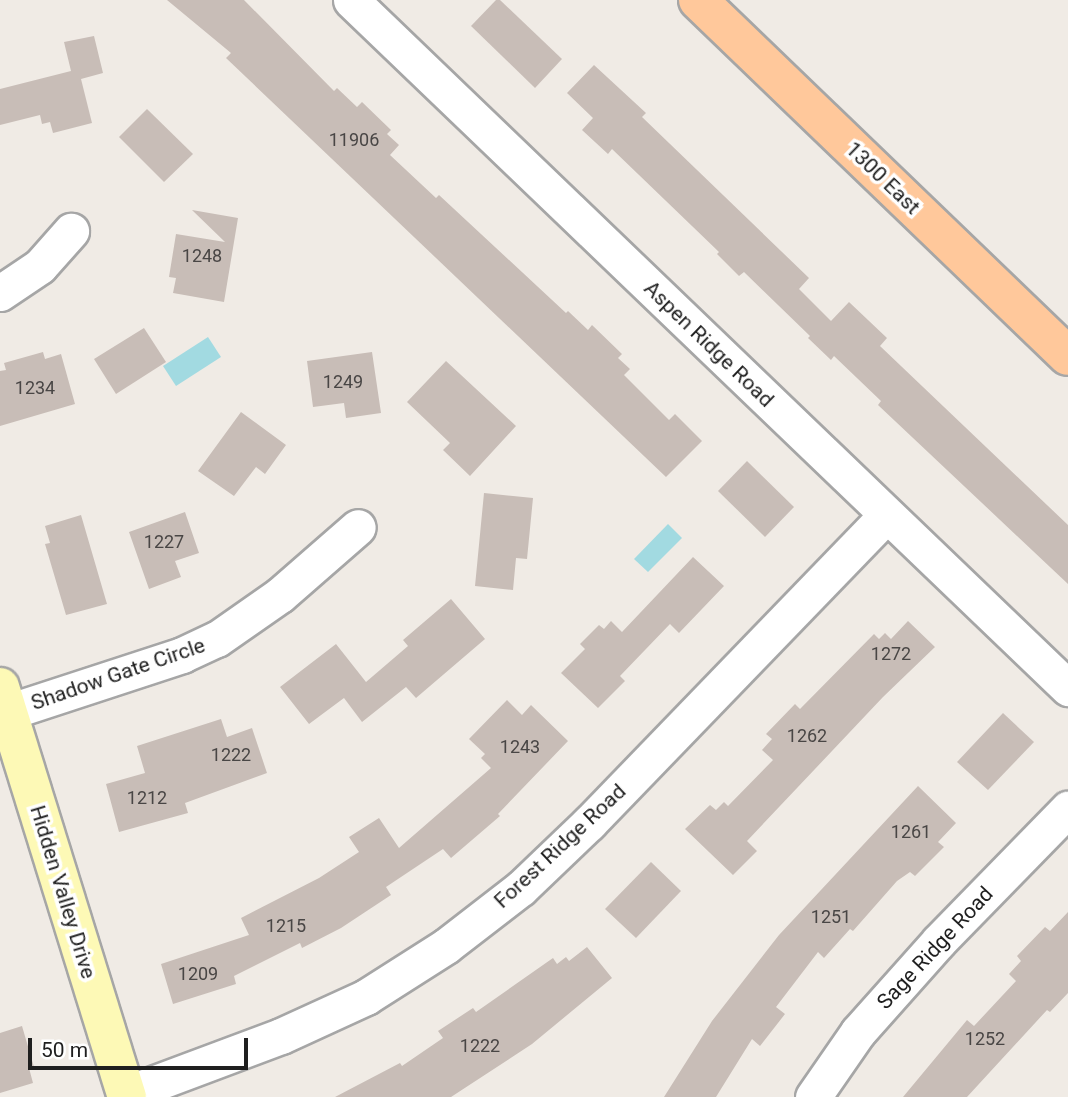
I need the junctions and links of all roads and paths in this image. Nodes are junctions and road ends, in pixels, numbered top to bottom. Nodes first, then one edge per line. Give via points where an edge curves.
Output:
1 (351, 0) edge
2 (698, 0) edge
3 (71, 231) dead end
4 (0, 293) edge
5 (1068, 356) edge
6 (886, 515) junction
7 (358, 527) dead end
8 (1068, 688) edge
9 (4, 700) edge
10 (1068, 809) edge
11 (126, 1095) edge
12 (813, 1097) edge

1 - 6 street, Aspen Ridge Road
2 - 5 main road, 1300 East
3 - 4 street via 40,266
6 - 8 street, Aspen Ridge Road
6 - 11 street, Forest Ridge Road via 589,823 521,888 446,946 366,996 282,1037
7 - 9 street, Shadow Gate Circle via 280,595 217,639 182,655
9 - 11 street, Hidden Valley Drive
10 - 12 street, Sage Ridge Road via 867,1021

